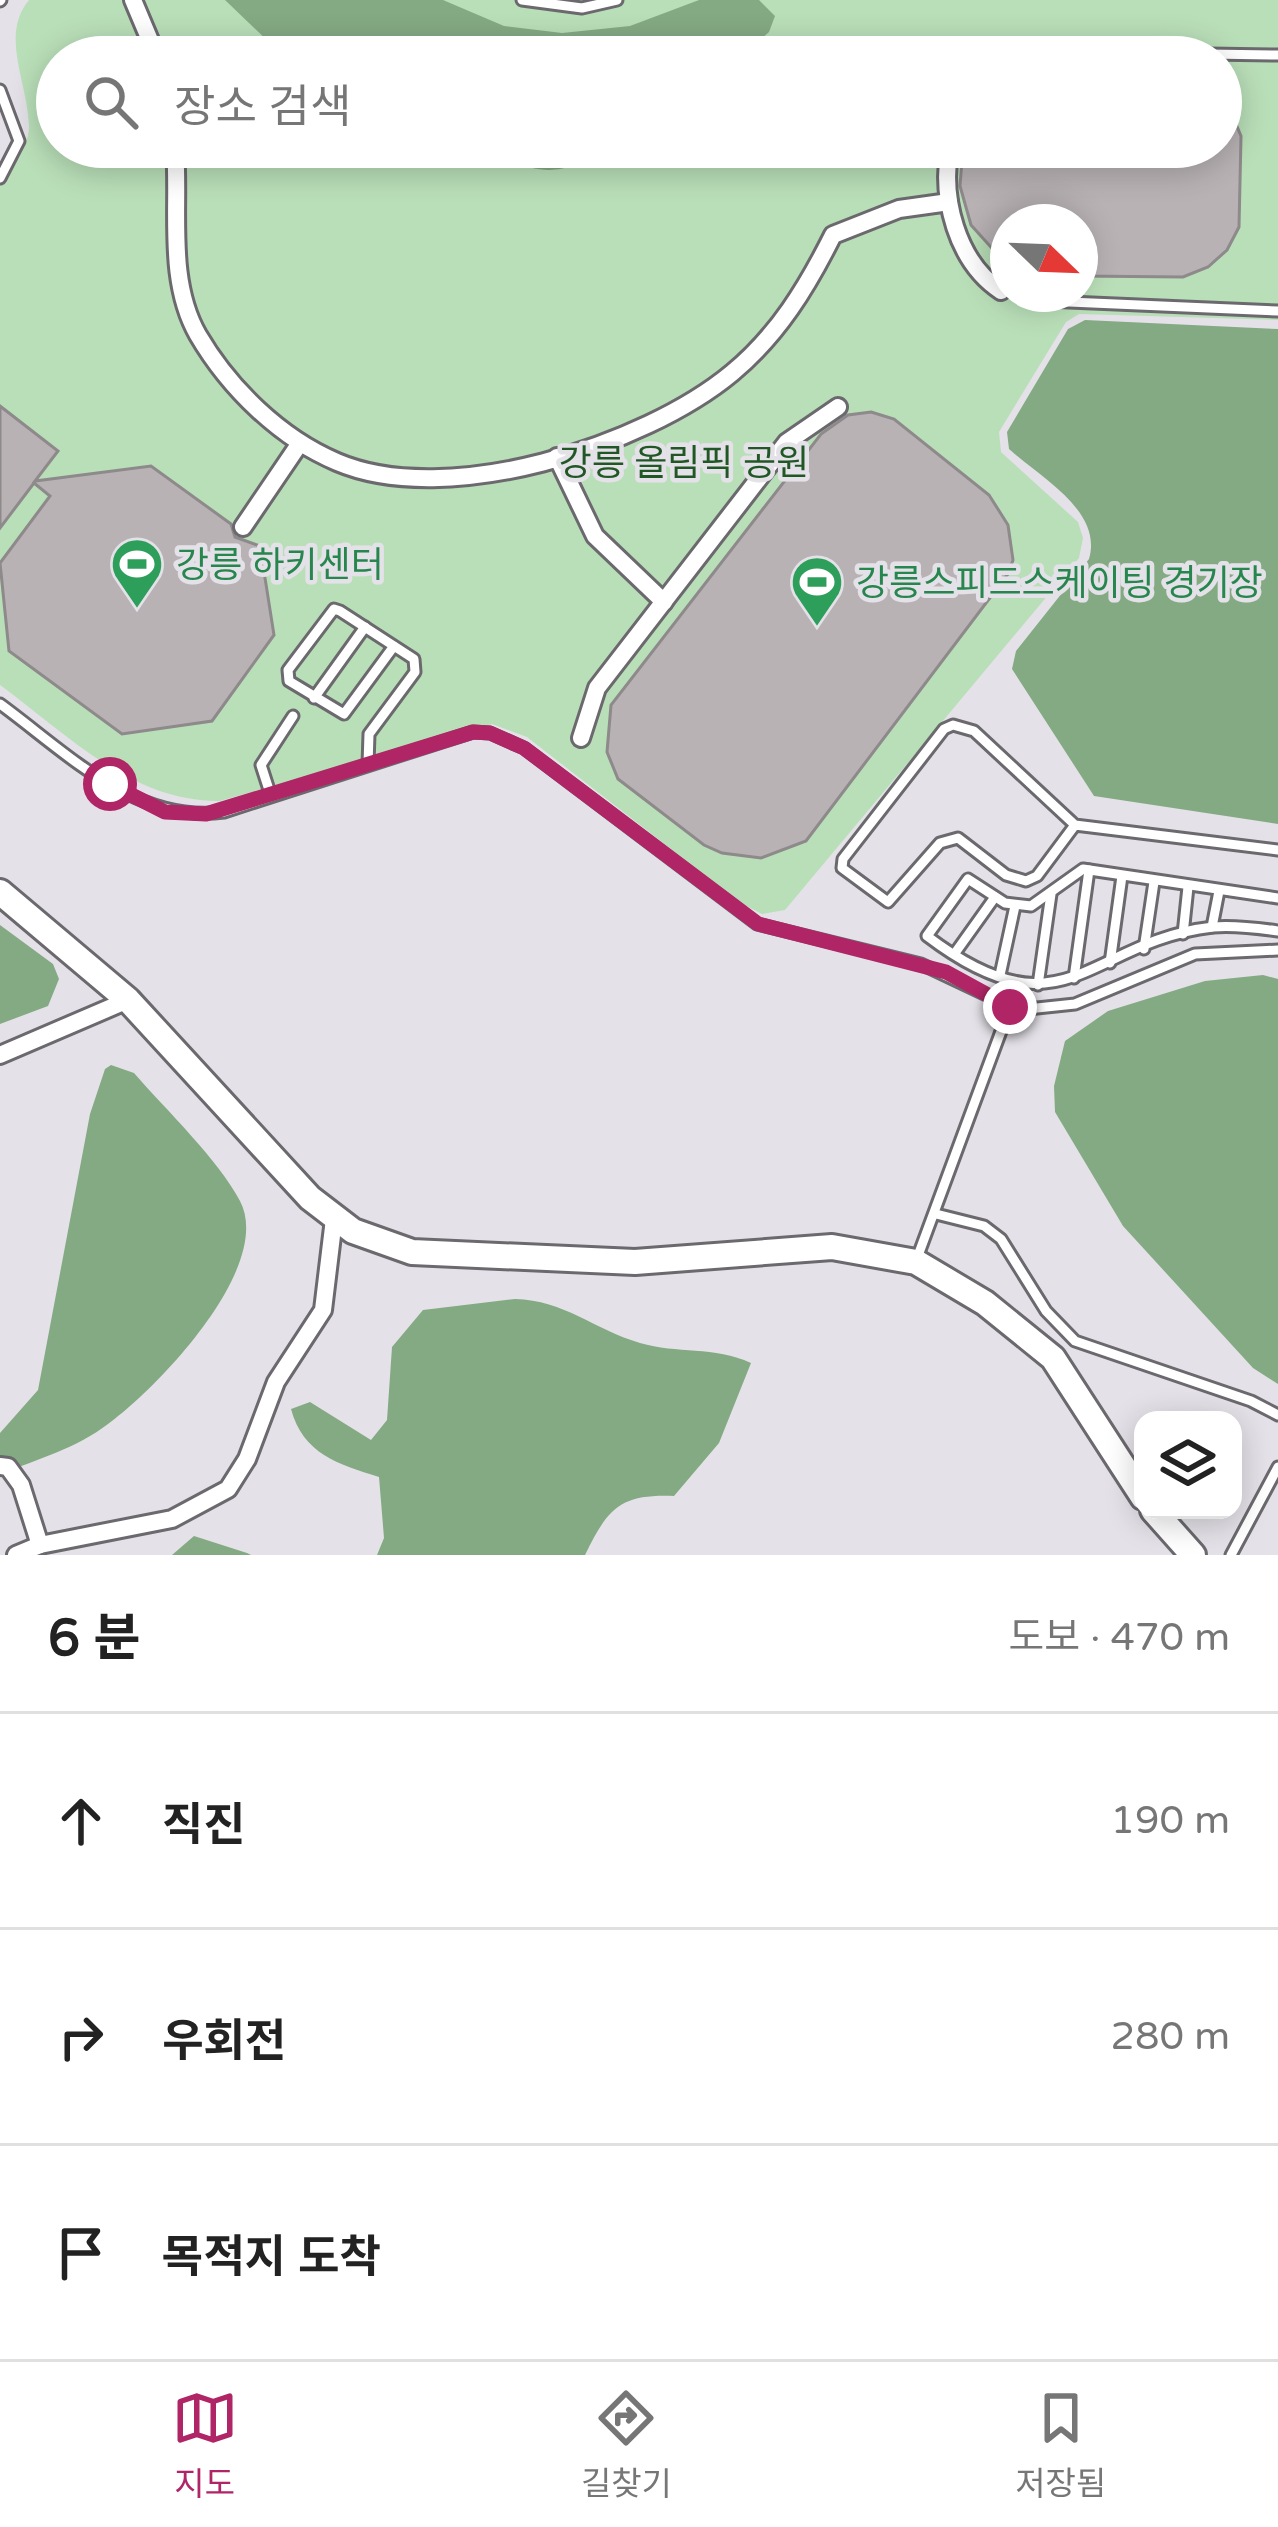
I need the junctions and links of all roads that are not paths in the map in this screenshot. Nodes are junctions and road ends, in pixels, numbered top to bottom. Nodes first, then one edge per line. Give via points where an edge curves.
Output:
1 (133, 0) edge
2 (522, 0) edge
3 (617, 0) edge
4 (550, 4) edge
5 (585, 4) edge
6 (148, 36) edge
7 (1242, 55) edge
8 (1278, 56) edge
9 (0, 90) edge
10 (176, 168) edge
11 (950, 168) edge
12 (0, 178) edge
13 (949, 202) junction
14 (990, 283) edge
15 (1098, 304) edge
16 (1278, 311) edge
17 (838, 407) dead end
18 (300, 443) junction
19 (557, 457) junction
20 (244, 527) dead end
21 (664, 602) junction
22 (365, 627) junction
23 (394, 646) junction
24 (314, 698) junction
25 (0, 704) edge
26 (293, 716) dead end
27 (581, 738) dead end
28 (368, 765) junction
29 (271, 796) junction
30 (1076, 825) junction
31 (1278, 850) edge
32 (1089, 870) junction
33 (1121, 876) junction
34 (1154, 882) junction
35 (1188, 887) junction
36 (1219, 891) junction
37 (0, 892) edge
38 (1051, 894) junction
39 (995, 897) junction
40 (1278, 898) edge
41 (1015, 906) junction
42 (1212, 927) junction
43 (1278, 931) edge
44 (1183, 934) junction
45 (1144, 949) junction
46 (1278, 950) edge
47 (955, 952) junction
48 (1110, 963) junction
49 (1000, 975) junction
50 (1073, 978) junction
51 (1038, 986) junction
52 (128, 1000) junction
53 (1010, 1007) junction
54 (0, 1055) edge
55 (936, 1214) junction
56 (334, 1219) junction
57 (916, 1262) junction
58 (1278, 1415) edge
59 (0, 1466) edge
60 (1278, 1467) edge
61 (1134, 1483) edge
62 (1161, 1519) edge
63 (40, 1545) junction
64 (16, 1555) edge
65 (1193, 1555) edge
66 (1231, 1555) edge

1 - 6 street
2 - 4 lane
3 - 5 lane
4 - 5 lane
7 - 8 lane
9 - 12 lane via 20,141
10 - 18 street via 179,274 193,323 262,414
11 - 13 street
13 - 14 street via 961,245
13 - 19 street via 899,209 833,235 805,292 731,373 631,434
15 - 16 lane
17 - 21 street via 788,442
18 - 19 street via 339,464 412,478
18 - 20 street
19 - 21 street via 595,536
21 - 27 street via 596,688
22 - 23 lane
22 - 24 lane
22 - 24 lane via 329,612 287,676
23 - 24 lane via 344,714
23 - 28 lane via 417,666 369,734
25 - 29 lane via 151,807 206,814
26 - 29 lane via 261,765
28 - 29 lane
28 - 53 lane via 473,732 506,738 758,924 934,968
30 - 30 lane via 974,731 953,725 842,868 888,902 940,843 958,838 1026,881
30 - 31 lane
32 - 33 lane
32 - 38 lane via 1076,870
32 - 50 lane
33 - 34 lane
33 - 48 lane
34 - 35 lane
34 - 45 lane
35 - 36 lane
35 - 44 lane
36 - 40 lane
36 - 42 lane
37 - 52 street
38 - 41 lane
38 - 51 lane
39 - 41 lane
39 - 47 lane
39 - 47 lane via 974,881 962,883 927,936
41 - 49 lane
42 - 43 lane
42 - 44 lane
44 - 45 lane
45 - 48 lane
46 - 53 lane via 1196,954 1075,1004
47 - 49 lane
48 - 50 lane
49 - 51 lane
50 - 51 lane
52 - 54 street
52 - 56 street
53 - 55 lane
55 - 57 lane
55 - 58 lane via 984,1226 1001,1239 1075,1341
56 - 57 street via 412,1252 635,1262 832,1247
56 - 63 street via 323,1310 276,1382 228,1490 172,1519
57 - 61 street via 985,1303 1053,1358
59 - 63 street via 21,1485
60 - 66 lane
62 - 65 street
63 - 64 street

